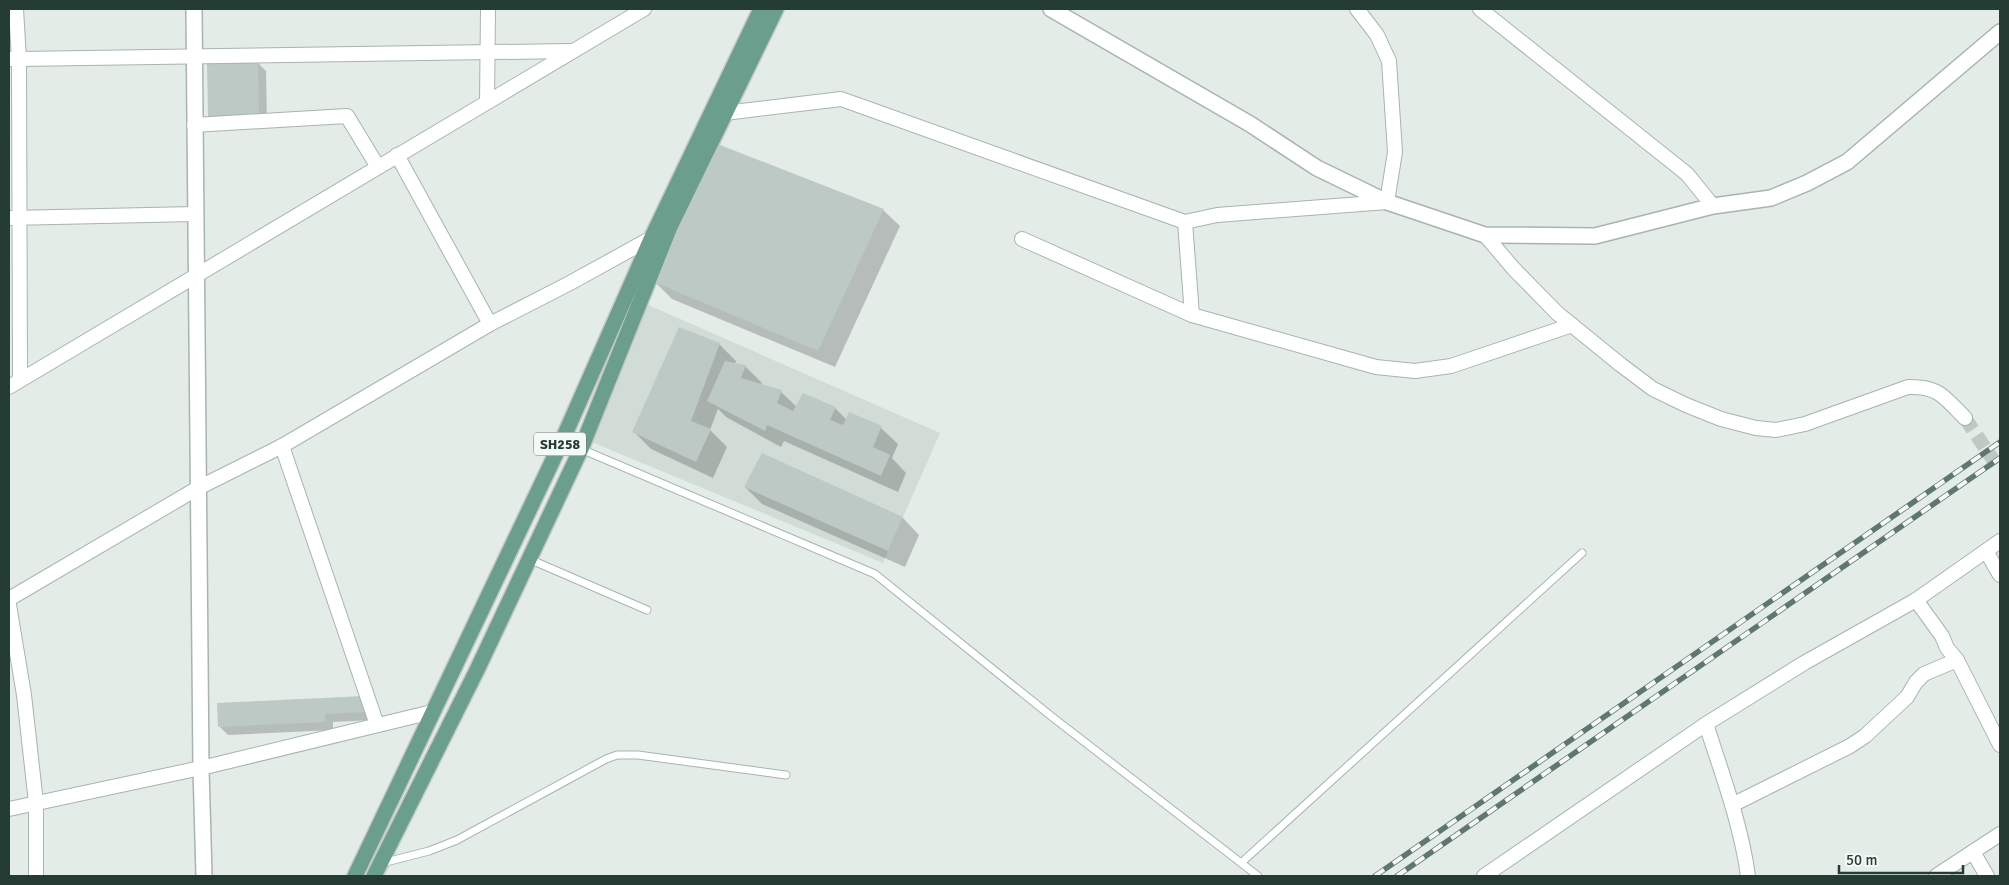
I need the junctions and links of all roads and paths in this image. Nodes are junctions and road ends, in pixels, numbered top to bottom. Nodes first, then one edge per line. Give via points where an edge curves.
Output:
1 (16, 9) edge
2 (194, 9) edge
3 (488, 9) edge
4 (644, 9) edge
5 (761, 9) edge
6 (776, 9) edge
7 (1051, 9) edge
8 (1357, 9) edge
9 (1480, 9) edge
10 (2000, 32) edge
11 (572, 51) junction
12 (488, 53) junction
13 (194, 58) junction
14 (14, 59) edge
15 (487, 102) junction
16 (725, 113) junction
17 (194, 125) junction
18 (397, 156) junction
19 (378, 167) junction
20 (1387, 202) junction
21 (1713, 206) junction
22 (195, 214) junction
23 (14, 218) edge
24 (1185, 222) junction
25 (670, 227) junction
26 (1485, 235) junction
27 (652, 238) junction
28 (1022, 239) dead end
29 (195, 275) junction
30 (1192, 315) junction
31 (490, 324) junction
32 (1572, 325) junction
33 (14, 384) edge
34 (1964, 418) tunnel mouth
35 (282, 446) junction
36 (581, 449) junction
37 (198, 488) junction
38 (2000, 541) edge
39 (1986, 551) junction
40 (1582, 554) dead end
41 (529, 558) junction
42 (2000, 575) edge
43 (9, 599) edge
44 (1916, 600) junction
45 (9, 605) edge
46 (646, 610) dead end
47 (1958, 660) junction
48 (432, 712) junction
49 (1706, 724) junction
50 (377, 725) junction
51 (2000, 744) edge
52 (201, 768) junction
53 (786, 775) dead end
54 (36, 802) junction
55 (1732, 805) junction
56 (9, 809) edge
57 (2000, 834) edge
58 (1973, 852) junction
59 (381, 863) junction
60 (1241, 864) junction
61 (36, 876) edge
62 (204, 876) edge
63 (355, 876) edge
64 (374, 876) edge
65 (1258, 876) edge
66 (1484, 876) edge
67 (1748, 876) edge
68 (1936, 876) edge
69 (1987, 876) edge

1 - 14 street
2 - 13 street
3 - 12 street
4 - 11 street
5 - 27 main road, SH258
6 - 16 main road, SH258
7 - 20 street via 1250,124 1317,168
8 - 20 street via 1377,34 1389,61 1394,152
9 - 21 street via 1687,174
10 - 21 street via 1847,162 1771,198
11 - 12 street
11 - 15 street
12 - 13 street
12 - 15 street
13 - 14 street
13 - 17 street
14 - 23 street
15 - 18 street
16 - 24 street via 841,99
16 - 25 main road, SH258
17 - 19 street via 347,116
17 - 22 street
18 - 19 street
18 - 31 street
19 - 29 street
20 - 24 street via 1218,215
20 - 26 street
21 - 26 street via 1595,236
22 - 23 street
22 - 29 street
23 - 33 street
24 - 30 street
25 - 27 street
25 - 36 main road, SH258
26 - 32 street via 1512,268
27 - 31 street
27 - 48 main road, SH258 via 562,441
28 - 30 street
29 - 33 street
29 - 37 street
30 - 32 street via 1376,367 1415,371 1451,366
31 - 35 street
32 - 34 street via 1653,389 1704,412 1756,428 1776,430 1805,424 1908,387 1926,386 1943,396
35 - 37 street
35 - 50 street
36 - 41 main road, SH258
36 - 60 lane via 875,574
37 - 43 street
37 - 52 street
38 - 39 street
39 - 42 street
39 - 44 street
40 - 60 lane
41 - 46 lane
41 - 59 main road, SH258
44 - 47 street
44 - 49 street via 1804,663
45 - 54 street via 24,696
47 - 51 street
47 - 55 street via 1924,674 1907,697 1850,746
48 - 50 street
48 - 63 main road, SH258
49 - 55 street
49 - 66 street
50 - 52 street
52 - 54 street
52 - 62 street
53 - 59 lane via 617,755 457,840
54 - 56 street
54 - 61 street
55 - 67 street
57 - 58 street
58 - 68 street
58 - 69 street
59 - 64 main road, SH258
60 - 65 lane

